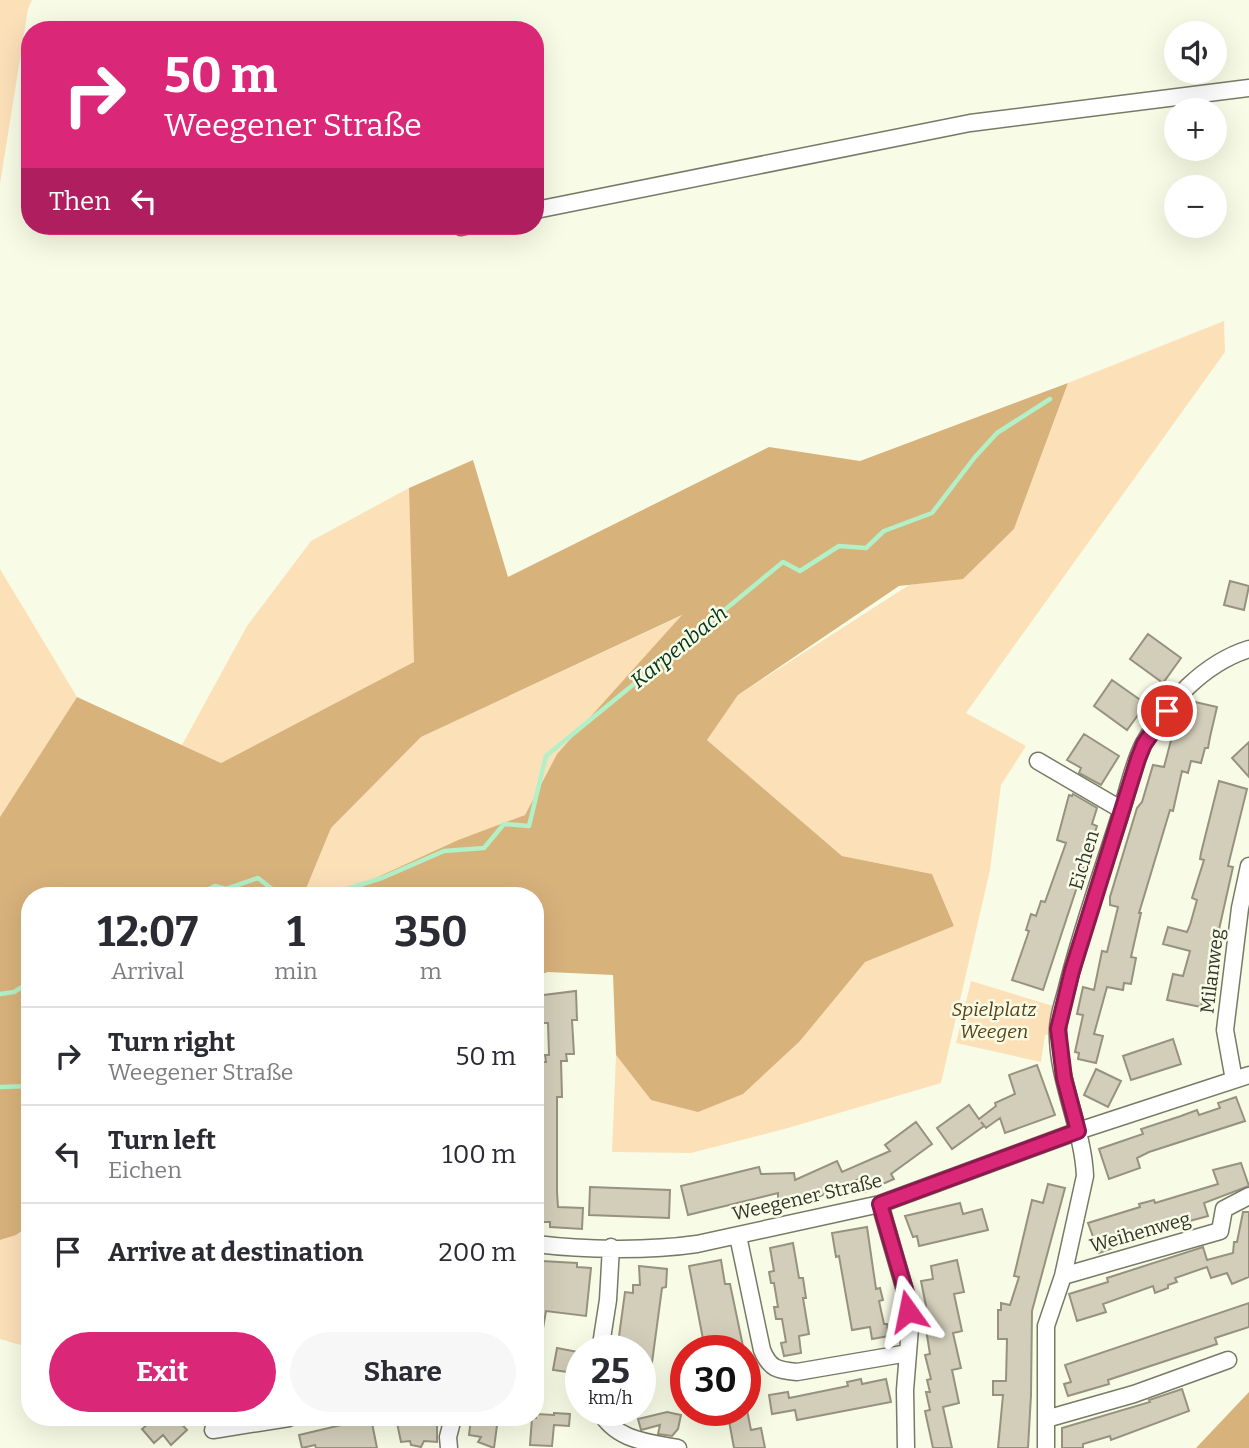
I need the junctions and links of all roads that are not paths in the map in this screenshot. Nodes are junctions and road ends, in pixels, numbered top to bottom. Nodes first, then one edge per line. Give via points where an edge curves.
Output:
1 (1249, 89) edge
2 (544, 208) edge
3 (1249, 649) edge
4 (1038, 761) dead end
5 (1122, 810) junction
6 (1249, 866) edge
7 (1242, 1078) edge
8 (1078, 1131) junction
9 (1249, 1196) edge
10 (880, 1204) junction
11 (738, 1236) junction
12 (544, 1244) edge
13 (611, 1247) junction
14 (1063, 1276) junction
15 (603, 1335) edge
16 (908, 1353) junction
17 (1228, 1360) dead end
18 (1046, 1419) junction
19 (238, 1426) edge
20 (451, 1426) edge
21 (611, 1426) edge
22 (213, 1430) dead end
23 (449, 1448) edge
24 (678, 1448) edge
25 (906, 1448) edge
26 (1046, 1448) edge

1 - 2 street via 970,123
3 - 5 street, Eichen via 1212,666 1167,711 1144,744
4 - 5 street
5 - 8 street, Eichen via 1058,1029 1064,1078
6 - 7 street, Milanweg via 1226,1030
7 - 8 street, Weegener Straße
8 - 10 street, Weegener Straße
8 - 14 street, Weihenweg via 1085,1176
9 - 14 street, Weihenweg via 1224,1209 1220,1231
10 - 11 street, Weegener Straße
10 - 16 street via 906,1293
11 - 13 street, Weegener Straße via 671,1248
11 - 16 street via 768,1363 797,1372
12 - 13 street, Weegener Straße
13 - 15 street
14 - 18 street, Weihenweg via 1046,1326
16 - 25 street
17 - 18 street
18 - 26 street, Weihenweg
19 - 22 street
20 - 23 street
21 - 24 street via 631,1440

